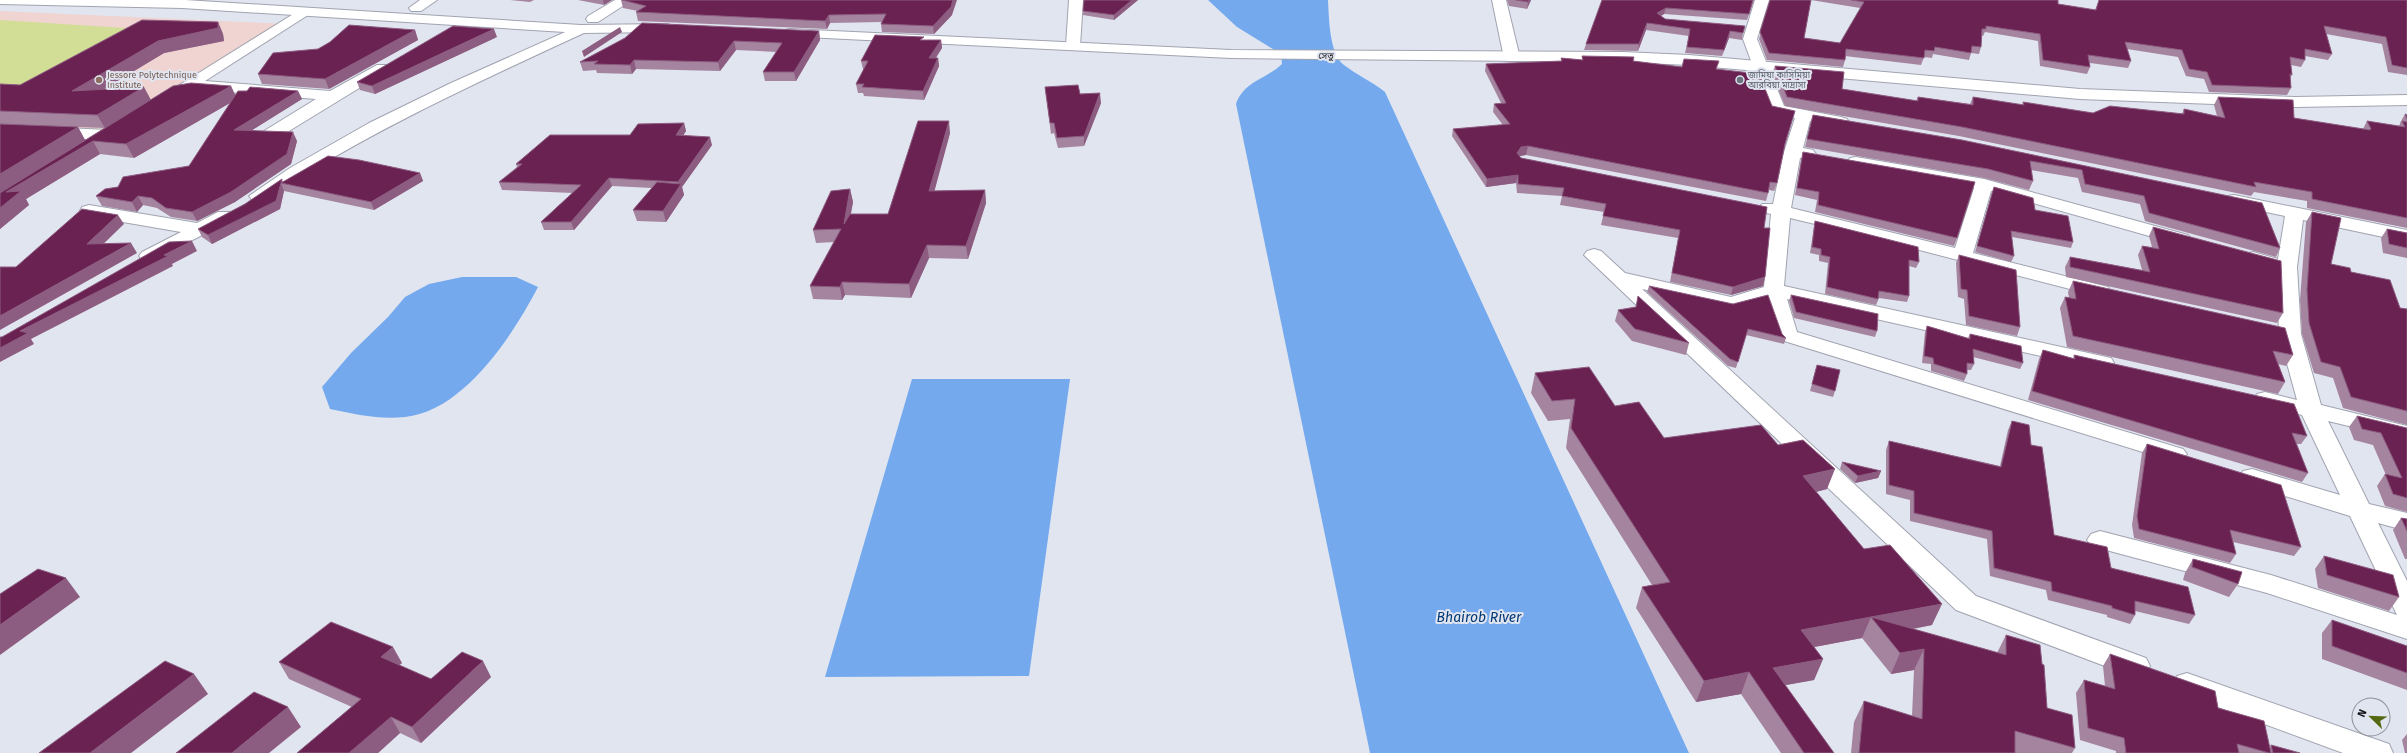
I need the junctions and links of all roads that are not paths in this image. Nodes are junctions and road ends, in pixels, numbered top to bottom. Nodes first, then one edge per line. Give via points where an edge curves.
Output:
1 (0, 0) edge
2 (282, 0) edge
3 (430, 0) edge
4 (625, 0) edge
5 (1076, 0) edge
6 (1498, 0) edge
7 (1762, 0) edge
8 (416, 8) junction
9 (303, 12) junction
10 (465, 21) junction
11 (587, 24) junction
12 (641, 26) junction
13 (1738, 26) edge
14 (1753, 27) junction
15 (680, 28) edge
16 (774, 32) edge
17 (437, 37) edge
18 (622, 42) edge
19 (1073, 46) junction
20 (1512, 58) junction
21 (395, 61) edge
22 (1762, 67) junction
23 (189, 84) junction
24 (333, 96) junction
25 (2407, 100) edge
26 (152, 108) edge
27 (1804, 115) junction
28 (1860, 125) edge
29 (0, 130) edge
30 (270, 135) edge
31 (88, 148) edge
32 (1793, 152) junction
33 (1984, 184) junction
34 (2217, 196) edge
35 (1750, 205) edge
36 (88, 211) edge
37 (1781, 211) junction
38 (2295, 212) junction
39 (199, 229) junction
40 (2407, 236) edge
41 (2194, 242) edge
42 (2233, 252) edge
43 (1594, 255) dead end
44 (1962, 256) junction
45 (135, 263) edge
46 (2287, 267) junction
47 (1619, 278) junction
48 (1774, 290) junction
49 (2119, 296) edge
50 (2124, 368) edge
51 (2249, 396) edge
52 (2311, 410) junction
53 (2407, 433) edge
54 (2192, 459) edge
55 (2230, 471) edge
56 (2360, 510) junction
57 (2407, 522) edge
58 (2100, 540) dead end
59 (2407, 609) edge
60 (2407, 629) edge
61 (2378, 753) edge

1 - 9 main road via 182,4
2 - 8 main road
3 - 8 main road
4 - 11 main road
5 - 19 main road
6 - 20 main road
7 - 14 main road
8 - 11 main road
9 - 10 main road
9 - 23 main road
10 - 11 main road
10 - 17 main road
11 - 12 main road
11 - 39 main road via 365,132 296,170 242,207
12 - 15 main road
12 - 18 main road
13 - 14 main road
14 - 22 main road via 1750,38
16 - 19 main road, সেতু
19 - 20 main road, সেতু via 1231,54
20 - 22 main road, সেতু via 1623,56
21 - 24 main road
22 - 25 main road, সেতু via 2080,94 2295,102
22 - 27 main road via 1777,110
23 - 24 main road
23 - 26 main road
24 - 30 main road
27 - 28 main road
27 - 32 main road
29 - 31 main road via 114,131
32 - 33 main road
32 - 37 main road
33 - 41 main road
33 - 44 main road
34 - 38 main road
35 - 37 main road
36 - 39 main road
37 - 44 main road
37 - 48 main road
38 - 40 main road
38 - 46 main road
39 - 45 main road
42 - 46 main road
43 - 47 main road
44 - 49 main road
46 - 52 main road via 2282,332 2298,369
47 - 48 main road via 1732,303
47 - 61 main road via 1966,603
48 - 50 main road
48 - 54 main road via 1788,336
51 - 52 main road
52 - 53 main road
52 - 56 main road
55 - 56 main road
56 - 57 main road
56 - 59 main road
58 - 60 main road via 2271,585

